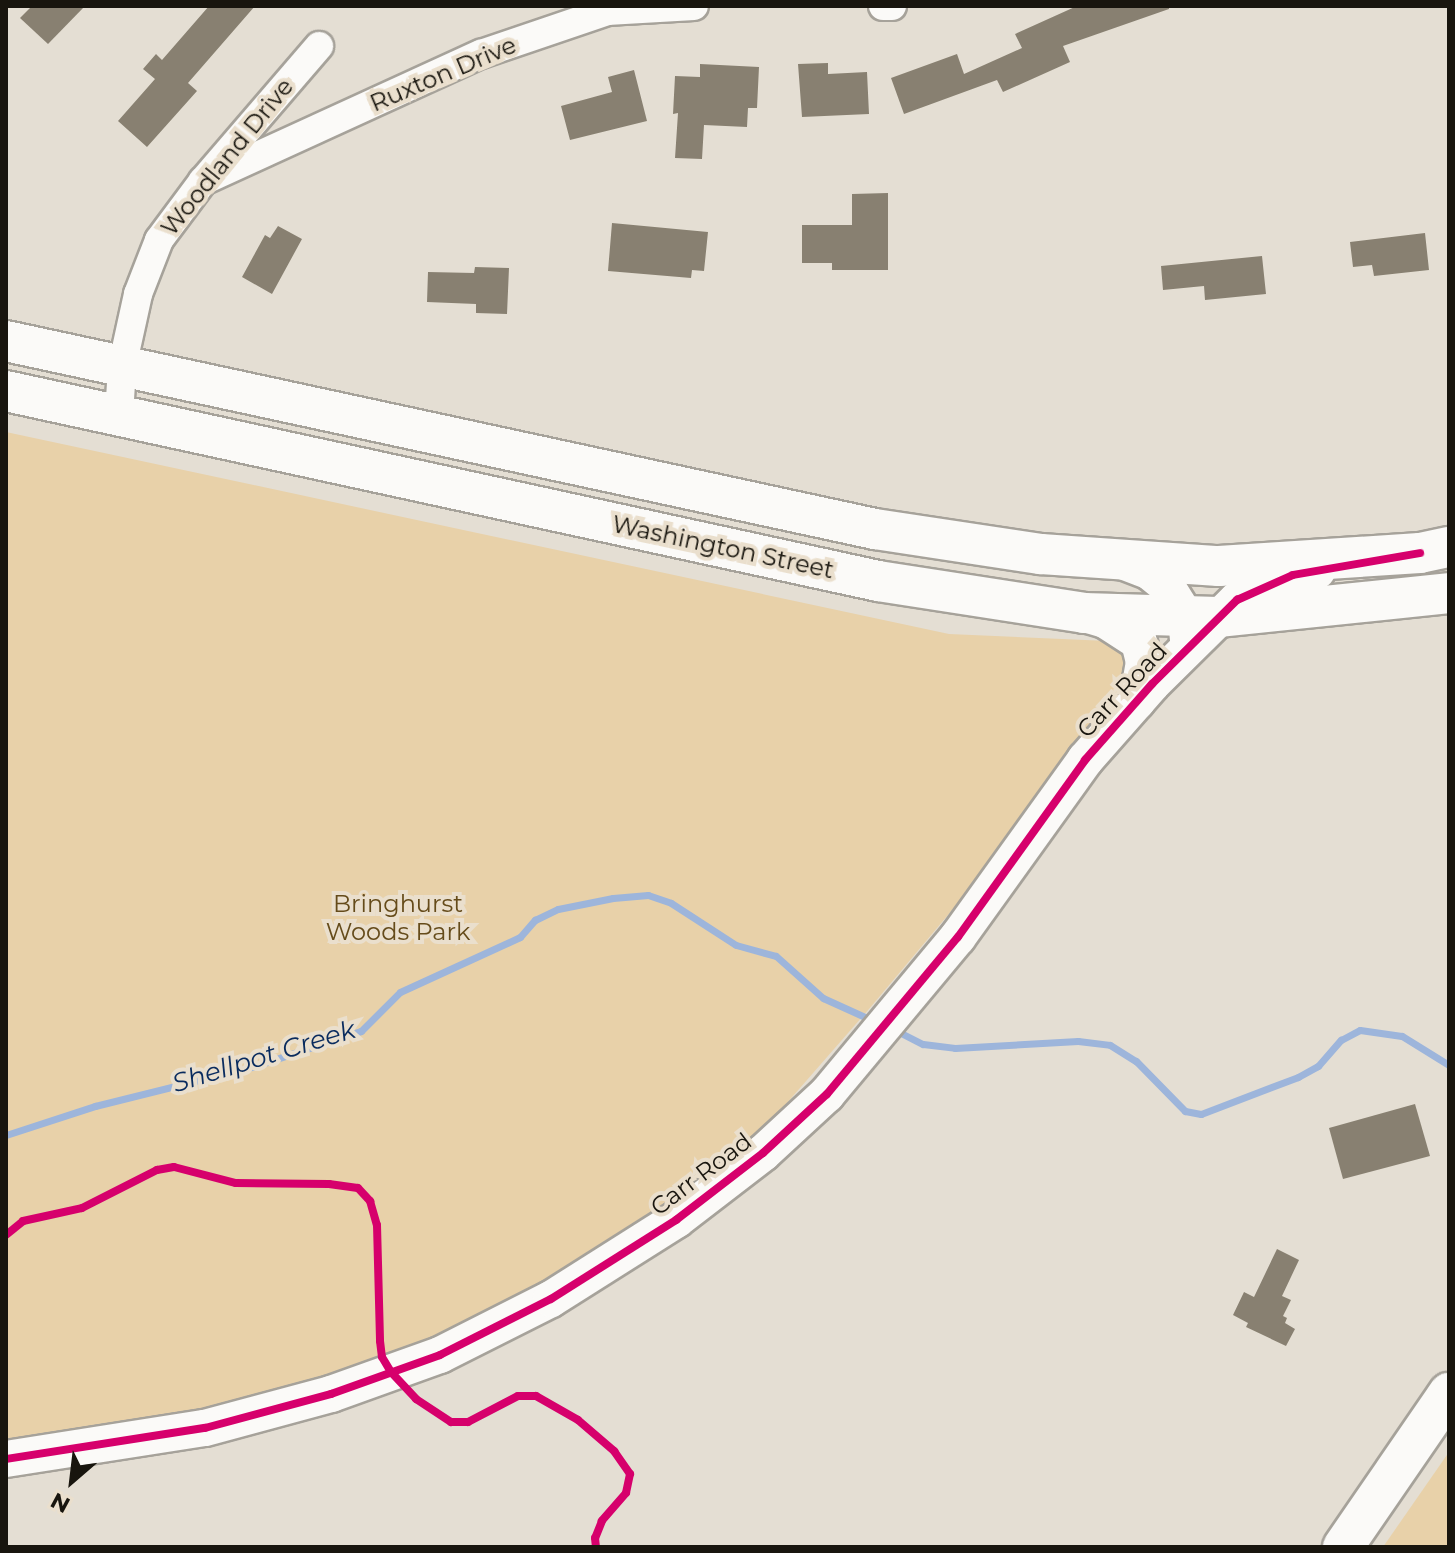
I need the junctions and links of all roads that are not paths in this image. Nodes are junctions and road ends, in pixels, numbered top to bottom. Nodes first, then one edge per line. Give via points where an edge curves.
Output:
1 (694, 6) edge
2 (883, 6) edge
3 (892, 6) edge
4 (319, 46) dead end
5 (203, 181) junction
6 (6, 341) edge
7 (122, 367) junction
8 (6, 391) edge
9 (119, 415) junction
10 (1434, 550) edge
11 (1118, 560) junction
12 (1449, 593) edge
13 (1084, 613) junction
14 (1197, 628) junction
15 (1137, 701) junction
16 (1449, 1393) edge
17 (6, 1459) edge
18 (1343, 1547) edge

1 - 5 street, Ruxton Drive via 607,11 481,54
2 - 3 street
4 - 5 street, Woodland Drive
5 - 7 street, Woodland Drive via 159,240 138,294
6 - 7 main road, Washington Street
7 - 9 street, Woodland Drive
7 - 11 main road, Washington Street via 875,529
8 - 9 main road, Washington Street
9 - 13 main road, Washington Street via 878,581
10 - 11 main road, Washington Street via 1219,566
10 - 14 street, Carr Road via 1293,575 1250,592
11 - 14 street via 1150,572 1166,585
12 - 14 main road, Washington Street
13 - 14 main road, Washington Street
13 - 15 street via 1139,642 1144,662
14 - 15 street, Carr Road
15 - 17 street, Carr Road via 1085,760 958,937 827,1094 763,1153 676,1220 551,1299 440,1355 331,1394 205,1428
16 - 18 main road

